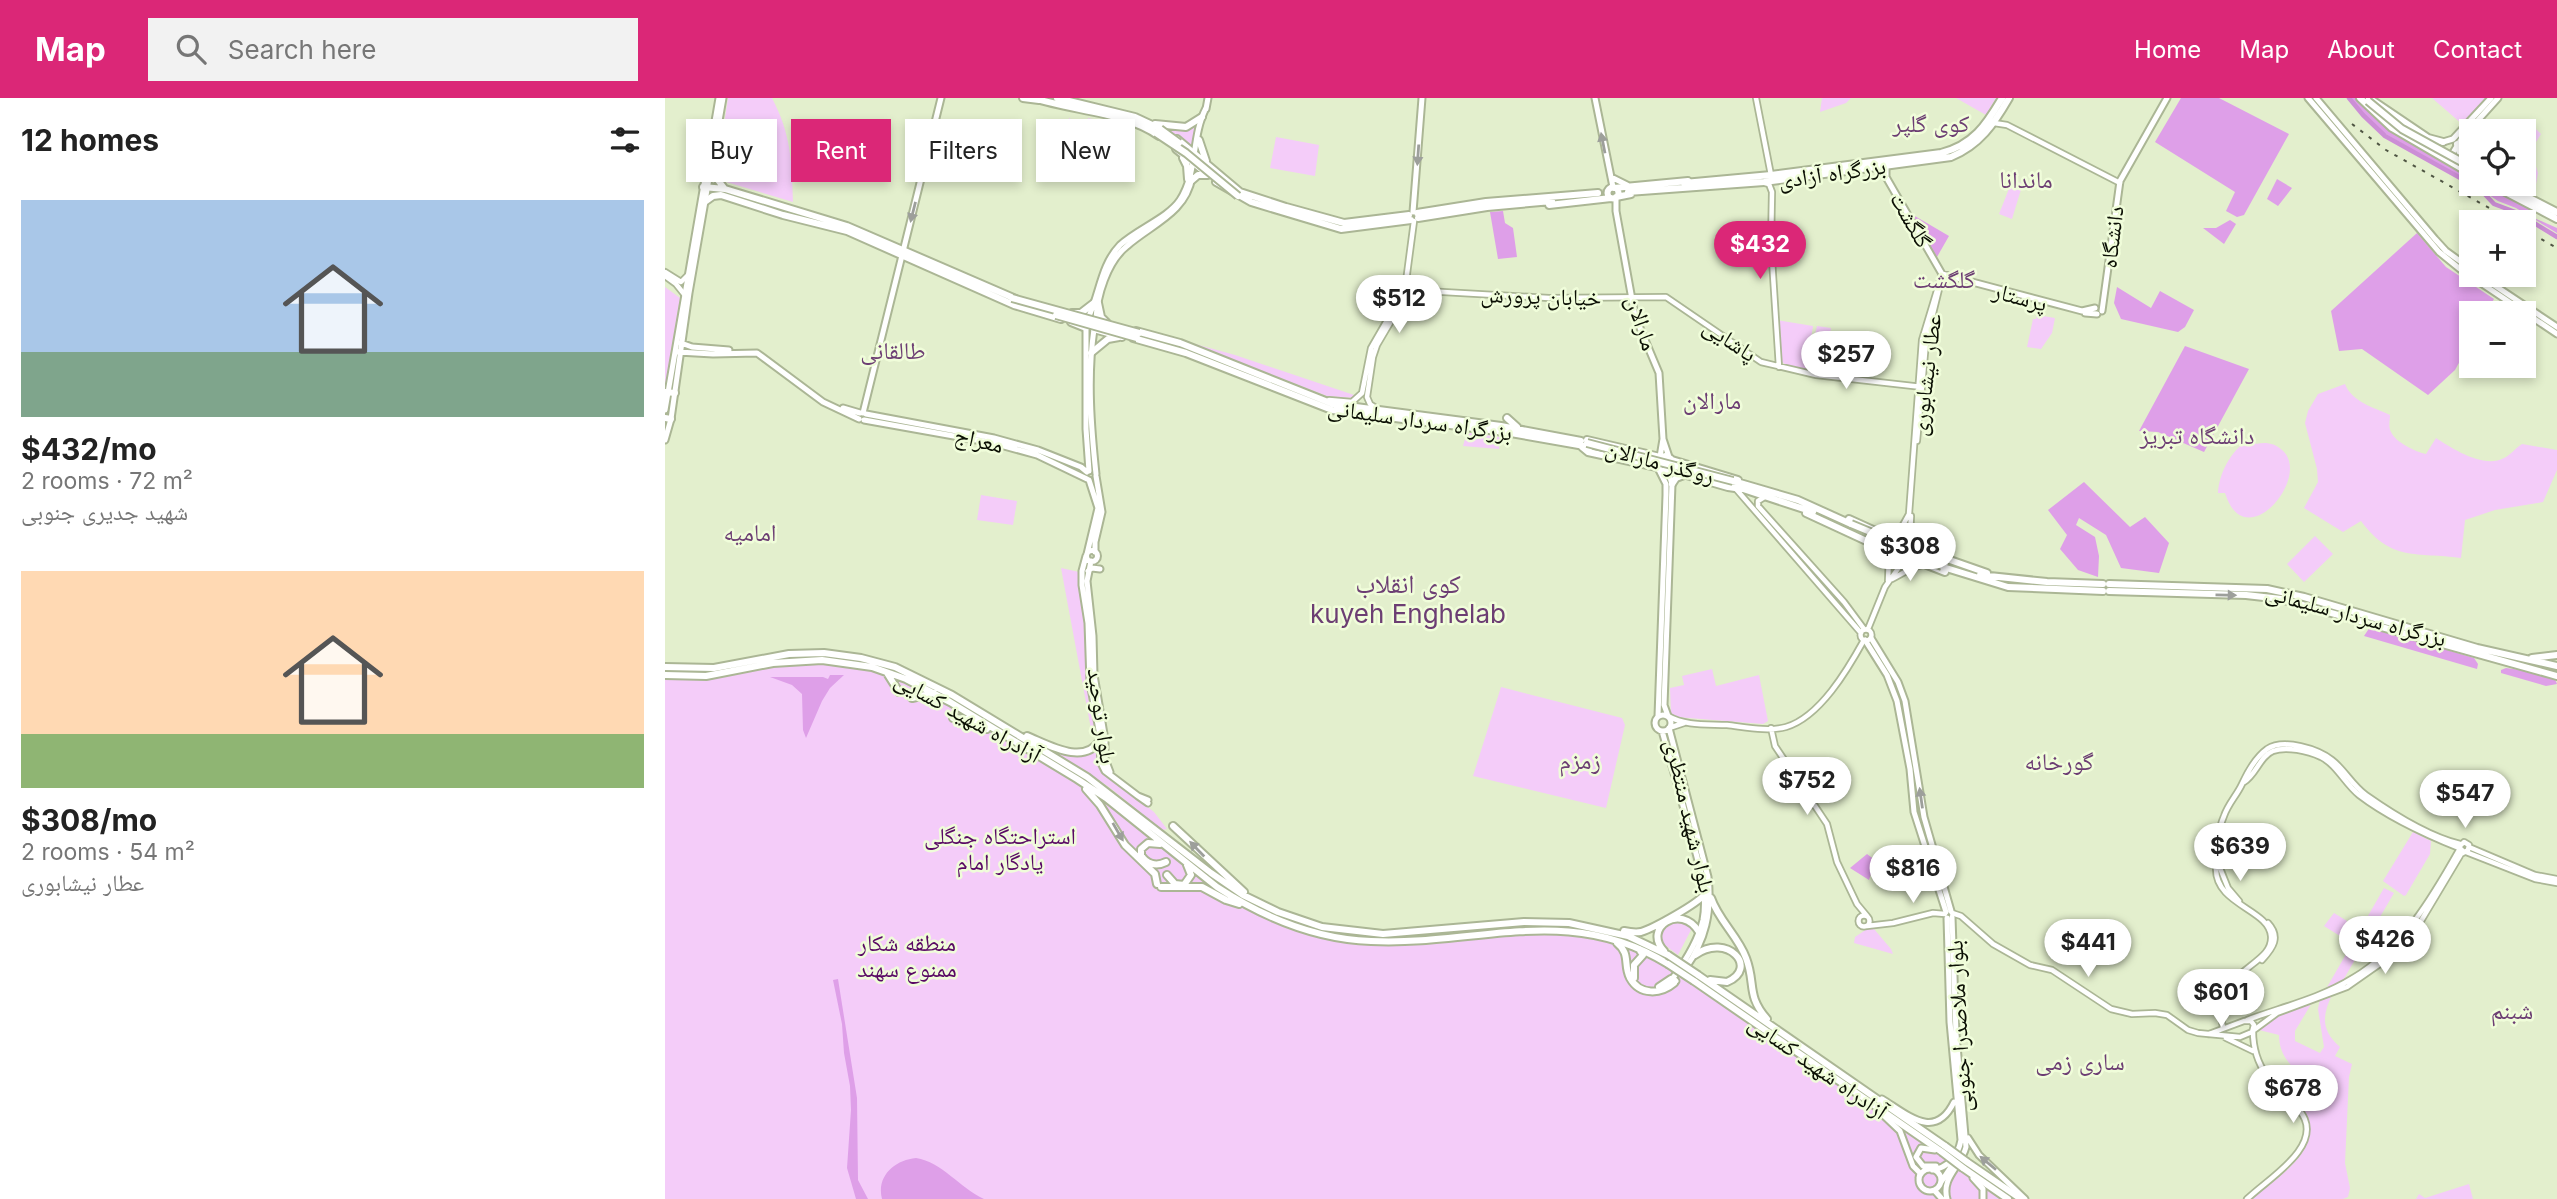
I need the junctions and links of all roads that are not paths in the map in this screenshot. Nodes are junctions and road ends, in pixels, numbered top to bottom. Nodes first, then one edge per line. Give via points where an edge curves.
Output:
1 (721, 98) edge
2 (941, 98) edge
3 (1023, 98) edge
4 (1056, 98) edge
5 (1208, 98) edge
6 (1422, 98) edge
7 (1595, 98) edge
8 (1756, 98) edge
9 (2002, 98) edge
10 (2009, 98) edge
11 (2169, 98) edge
12 (2308, 98) edge
13 (2316, 98) edge
14 (2360, 98) edge
15 (2491, 98) edge
16 (2498, 98) edge
17 (1038, 99) edge
18 (2370, 100) edge
19 (1206, 108) junction
20 (1997, 114) junction
21 (1202, 117) junction
22 (718, 119) edge
23 (1151, 123) junction
24 (2007, 125) junction
25 (1158, 131) junction
26 (2428, 138) junction
27 (1199, 140) junction
28 (2443, 142) junction
29 (2457, 144) junction
30 (2422, 147) junction
31 (2358, 152) junction
32 (2459, 152) edge
33 (1180, 153) junction
34 (1195, 153) junction
35 (2434, 154) junction
36 (2459, 158) edge
37 (2459, 159) edge
38 (2447, 162) junction
39 (1193, 165) junction
40 (1208, 166) junction
41 (1886, 166) junction
42 (2457, 166) joint
43 (1771, 175) junction
44 (1209, 176) junction
45 (1610, 177) junction
46 (1190, 180) junction
47 (707, 182) edge
48 (716, 182) edge
49 (1764, 182) junction
50 (2120, 183) junction
51 (1698, 184) junction
52 (706, 187) junction
53 (725, 189) junction
54 (1614, 193) junction
55 (1239, 194) junction
56 (734, 195) junction
57 (2513, 196) edge
58 (2528, 196) edge
59 (706, 201) junction
60 (2555, 210) edge
61 (1414, 217) junction
62 (2557, 219) edge
63 (903, 252) junction
64 (2459, 259) edge
65 (665, 274) edge
66 (687, 275) junction
67 (1942, 275) junction
68 (1409, 276) junction
69 (2497, 287) edge
70 (1408, 290) junction
71 (684, 295) junction
72 (1632, 297) junction
73 (1011, 300) junction
74 (1096, 303) junction
75 (2098, 310) junction
76 (1072, 313) junction
77 (1088, 318) junction
78 (1096, 320) junction
79 (682, 322) junction
80 (1107, 323) junction
81 (2557, 327) edge
82 (1090, 329) junction
83 (1105, 332) junction
84 (2557, 334) edge
85 (1138, 335) junction
86 (1121, 337) junction
87 (679, 342) junction
88 (1089, 342) junction
89 (692, 349) junction
90 (678, 352) junction
91 (1091, 353) junction
92 (1779, 367) junction
93 (1920, 387) junction
94 (669, 393) edge
95 (1360, 396) junction
96 (1368, 398) junction
97 (1321, 400) junction
98 (1379, 409) junction
99 (665, 410) edge
100 (863, 416) junction
101 (1498, 417) dead end
102 (1507, 418) dead end
103 (668, 419) edge
104 (1501, 426) junction
105 (1518, 429) junction
106 (1663, 439) junction
107 (665, 440) edge
108 (1577, 442) junction
109 (1588, 445) joint
110 (1645, 453) junction
111 (1660, 457) junction
112 (1670, 459) junction
113 (1089, 463) junction
114 (1643, 464) junction
115 (1688, 465) junction
116 (1078, 466) junction
117 (1658, 468) junction
118 (1669, 470) junction
119 (1072, 472) junction
120 (1091, 475) junction
121 (1685, 475) junction
122 (1669, 484) junction
123 (1738, 485) junction
124 (1766, 496) junction
125 (1797, 503) junction
126 (1882, 534) junction
127 (1896, 535) junction
128 (1910, 536) junction
129 (1915, 542) junction
130 (1878, 545) junction
131 (1927, 552) junction
132 (1888, 553) junction
133 (1088, 557) junction
134 (1905, 563) junction
135 (1923, 564) junction
136 (1944, 565) junction
137 (1100, 569) dead end
138 (1087, 574) junction
139 (2005, 578) junction
140 (1888, 582) junction
141 (2008, 587) junction
142 (2106, 587) junction
143 (1864, 630) junction
144 (1866, 639) junction
145 (2557, 655) edge
146 (1663, 659) junction
147 (2515, 660) junction
148 (665, 667) edge
149 (2557, 668) edge
150 (886, 672) junction
151 (665, 675) edge
152 (2557, 676) edge
153 (899, 692) dead end
154 (935, 693) junction
155 (912, 698) dead end
156 (1096, 700) junction
157 (1658, 716) junction
158 (1668, 716) junction
159 (953, 718) dead end
160 (1685, 723) junction
161 (1772, 728) junction
162 (1669, 729) junction
163 (1013, 731) junction
164 (1661, 731) junction
165 (1013, 740) junction
166 (1100, 740) junction
167 (1111, 775) junction
168 (1077, 779) junction
169 (1148, 802) dead end
170 (1173, 826) dead end
171 (1162, 844) junction
172 (2463, 849) junction
173 (1183, 860) junction
174 (1166, 862) dead end
175 (1167, 875) dead end
176 (2557, 881) edge
177 (1708, 896) junction
178 (1857, 904) junction
179 (1258, 906) junction
180 (1868, 917) junction
181 (1950, 917) junction
182 (1859, 919) junction
183 (1961, 919) joint
184 (1967, 922) junction
185 (1881, 924) junction
186 (1867, 926) junction
187 (1699, 932) junction
188 (1605, 933) junction
189 (1637, 948) junction
190 (1668, 955) junction
191 (1695, 955) junction
192 (1640, 959) junction
193 (1661, 959) junction
194 (1696, 978) junction
195 (1674, 980) junction
196 (2248, 1020) junction
197 (2238, 1023) junction
198 (1773, 1026) junction
199 (2224, 1030) junction
200 (2253, 1030) junction
201 (2212, 1034) junction
202 (2238, 1036) junction
203 (2254, 1051) junction
204 (1861, 1088) junction
205 (1955, 1099) junction
206 (1873, 1105) junction
207 (1964, 1120) junction
208 (1962, 1133) junction
209 (1943, 1149) junction
210 (1948, 1162) junction
211 (1965, 1165) junction
212 (1913, 1166) junction
213 (1930, 1170) junction
214 (1919, 1178) junction
215 (1941, 1182) junction
216 (1935, 1191) junction
217 (1944, 1199) edge
218 (1983, 1199) edge
219 (2008, 1199) edge
220 (2023, 1199) edge
221 (2246, 1199) edge

1 - 22 main road
2 -> 63 main road
3 - 17 highway
4 - 23 highway
5 - 19 main road
6 -> 61 main road
45 -> 7 main road, مارالان
8 - 43 main road
9 - 20 highway, بزرگراه آزادی
10 - 20 highway, بزرگراه آزادی
11 - 50 main road, دانشگاه
12 - 31 main road
13 - 31 main road
14 - 30 highway via 2384,122
15 - 28 main road via 2453,139
16 - 29 main road
17 - 25 highway
18 - 26 highway
18 - 36 highway, bridge via 2402,129
19 - 21 main road
19 - 27 main road
20 - 24 main road
20 - 24 main road
20 - 41 highway, بزرگراه آزادی via 1978,141 1961,153
20 - 43 highway, بزرگراه آزادی via 1979,134 1953,150
21 - 23 highway via 1186,127
21 - 34 main road
23 - 25 highway
24 - 50 main road
25 - 33 highway
25 - 34 highway
25 - 55 highway, bridge
26 - 28 highway
26 - 30 highway via 2428,145
27 - 34 main road
27 - 40 highway
28 - 35 highway via 2434,148
29 - 32 highway
29 - 38 main road
30 - 35 highway
31 - 64 main road via 2435,239
31 - 84 main road via 2439,252
33 - 39 highway
33 - 46 highway
34 - 39 main road
34 - 40 highway
35 - 38 highway
37 - 42 highway
38 - 42 highway
39 - 44 highway
39 - 46 main road
40 - 55 highway
41 - 49 highway, بزرگراه آزادی
41 - 67 main road, گلگشت via 1886,177
43 - 51 highway, بزرگراه آزادی
44 - 46 highway
44 - 55 highway
45 - 54 main road
45 - 54 main road, مارالان
46 - 74 main road via 1185,200 1117,257
47 - 52 main road
48 - 53 highway
49 - 51 highway, بزرگراه آزادی
49 - 92 main road via 1772,192
50 - 75 main road, دانشگاه via 2106,291
51 - 54 highway
51 - 54 highway
52 - 53 highway, بزرگراه سردار سلیمانی
52 - 59 main road
52 - 66 main road
53 - 56 highway, بزرگراه سردار سلیمانی
54 - 61 highway
54 - 72 main road, مارالان
55 - 61 highway via 1341,229
56 - 59 highway
56 - 63 highway, بزرگراه سردار سلیمانی
57 - 62 highway
58 - 60 highway
59 - 79 main road
61 - 68 main road
63 - 73 highway, بزرگراه سردار سلیمانی
63 - 100 main road
65 - 66 main road via 681,282
65 - 71 main road
66 - 71 main road
67 - 75 main road, پرستار via 2086,311
67 - 75 main road, پرستار via 2057,307
67 - 93 main road, عطار نیشابوری via 1923,333
68 - 70 main road
68 - 95 main road via 1403,296 1371,348
69 - 81 main road
70 - 72 main road, خیابان پرورش via 1549,298
70 - 96 main road via 1377,345
71 - 79 main road
72 - 92 main road, پاشایی via 1666,296 1746,354
72 - 106 main road, مارالان via 1640,331 1659,373
73 - 76 highway, بزرگراه سردار سلیمانی
73 - 82 highway, بزرگراه سردار سلیمانی
73 - 85 highway, bridge
74 - 76 highway
74 - 77 main road
74 - 78 main road
74 - 80 highway
76 - 77 highway, بزرگراه سردار سلیمانی
77 - 78 highway, بزرگراه سردار سلیمانی
77 - 82 highway via 1084,323
78 - 80 highway, بزرگراه سردار سلیمانی
78 - 82 highway
79 - 87 main road
80 - 83 highway
80 - 85 highway, بزرگراه سردار سلیمانی
82 - 83 highway, بزرگراه سردار سلیمانی
82 - 88 main road, بلوار توحید
83 - 86 highway, بزرگراه سردار سلیمانی
85 - 86 highway, بزرگراه سردار سلیمانی
85 - 97 highway, بزرگراه سردار سلیمانی via 1180,343
85 - 108 highway, بزرگراه سردار سلیمانی via 1332,410
86 - 91 highway via 1108,339
87 - 89 main road, معراج
87 - 90 main road
88 - 91 main road, بلوار توحید
88 - 113 main road, بلوار توحید
89 - 90 main road, معراج
89 - 100 main road, معراج via 760,350 824,399
90 - 94 main road
91 - 120 main road, بلوار توحید
92 - 93 main road, پاشایی
93 - 127 main road, عطار نیشابوری via 1909,514
93 - 128 main road, عطار نیشابوری
94 - 99 main road
94 - 103 main road
95 - 96 main road via 1363,401
95 - 97 main road via 1352,402
96 - 98 main road
97 - 98 highway, بزرگراه سردار سلیمانی
98 - 104 highway, بزرگراه سردار سلیمانی
100 - 116 main road, معراج via 994,438
100 - 119 main road, معراج via 993,443 1037,455
101 - 104 highway
102 - 105 highway
103 - 107 main road
104 - 105 highway, بزرگراه سردار سلیمانی
105 - 108 highway, بزرگراه سردار سلیمانی
106 - 111 main road
106 - 112 main road
108 - 109 highway, بزرگراه سردار سلیمانی
108 - 110 highway
108 - 114 highway via 1588,452
109 - 123 highway, روگذر مارالان, bridge via 1654,458
110 - 111 highway
110 - 114 highway
111 - 112 highway
111 - 117 highway
112 - 115 highway
112 - 118 highway
113 - 116 main road
113 - 120 main road, بلوار توحید
114 - 117 highway
115 - 121 highway
115 - 123 highway via 1733,478
116 - 119 main road
116 - 120 main road, معراج
117 - 118 highway
117 - 122 main road, بلوار شهید منتظری
118 - 121 highway
118 - 122 main road, بلوار شهید منتظری
119 - 120 main road, معراج
120 - 133 main road, بلوار توحید via 1098,508
120 - 133 main road, بلوار توحید via 1103,512 1094,542 1097,558
121 - 122 highway
121 - 123 highway
122 - 146 main road, بلوار شهید منتظری
123 - 124 highway, بزرگراه سردار سلیمانی
123 - 125 highway, بزرگراه سردار سلیمانی
123 - 143 main road
124 - 125 highway, بزرگراه سردار سلیمانی
124 - 143 main road via 1758,506
125 - 126 highway via 1815,504
125 - 130 highway via 1810,515
125 - 136 highway, بزرگراه سردار سلیمانی, bridge
126 - 127 highway
126 - 130 highway
127 - 128 highway
127 - 132 highway via 1889,542
128 - 129 highway
129 - 131 highway
129 - 134 highway via 1916,554
130 - 132 highway
131 - 135 highway via 1921,557
131 - 139 highway
132 - 134 highway via 1894,561
132 - 140 main road
133 - 138 main road, بلوار توحید
133 - 156 main road, بلوار توحید via 1082,576
134 - 135 highway
134 - 140 main road
135 - 140 main road
135 - 141 highway via 1979,583
136 - 139 highway, بزرگراه سردار سلیمانی
136 - 141 highway, بزرگراه سردار سلیمانی
137 - 138 main road via 1091,568
138 - 156 main road, بلوار توحید
139 - 142 highway, بزرگراه سردار سلیمانی
140 - 143 main road
141 - 142 highway, بزرگراه سردار سلیمانی
142 - 147 highway, بزرگراه سردار سلیمانی via 2267,589
143 - 144 main road
143 - 144 main road via 1871,632
144 - 161 main road via 1822,702 1798,722
144 - 181 main road, بلوار ملاصدرا جنوبی via 1898,682 1905,701 1924,817
145 - 147 highway
146 - 157 main road, بلوار شهید منتظری
146 - 158 main road, بلوار شهید منتظری
147 - 149 highway
147 - 152 highway
148 - 163 highway, آزادراه شهید کسایی via 714,668 806,653 862,658 920,678
150 - 151 highway, آزادراه شهید کسایی via 851,663 806,660 722,674
150 - 153 highway
150 - 154 highway, آزادراه شهید کسایی
154 - 155 highway
154 - 165 highway, آزادراه شهید کسایی
156 - 166 main road, بلوار توحید
156 - 167 main road, بلوار توحید
157 - 158 main road
157 - 164 main road via 1655,724
158 - 160 main road
158 - 162 main road
159 - 165 highway via 967,719
160 - 161 main road
160 - 162 main road
161 - 178 main road via 1775,746 1826,824
162 - 164 main road
162 - 177 main road, بلوار شهید منتظری via 1708,877
163 - 166 highway via 1079,754 1090,751
163 - 179 highway, آزادراه شهید کسایی via 1111,794
164 - 177 main road, بلوار شهید منتظری
165 - 168 highway, آزادراه شهید کسایی
166 - 167 main road, بلوار توحید via 1101,763
167 - 169 main road
168 - 171 highway, آزادراه شهید کسایی
168 -> 179 highway via 1125,845 1155,874 1159,886 1202,887 1226,900
179 -> 170 highway
171 - 173 highway, آزادراه شهید کسایی
171 - 174 highway via 1148,843 1140,855 1155,865
172 - 176 main road
172 - 196 main road via 2416,919 2384,956 2335,988
172 - 199 main road via 2364,794 2321,757 2303,752 2267,754 2243,782 2221,825 2218,876 2226,894 2266,924 2271,937 2259,958 2226,988 2221,1008
172 - 200 main road via 2413,932 2387,959 2347,987 2277,1013
173 - 175 highway via 1191,875 1187,883 1175,884
173 - 179 highway via 1217,887
177 - 187 main road, بلوار شهید منتظری
177 - 188 highway via 1641,932
177 - 191 main road, بلوار شهید منتظری via 1706,929
177 - 198 highway via 1748,961 1753,1000
178 - 180 main road
178 - 182 main road
179 - 188 highway via 1301,921 1365,934 1546,922 1577,924
180 - 182 main road
180 - 185 main road
180 - 186 main road
181 - 183 main road
181 - 184 main road via 1959,914
181 - 185 main road via 1933,914
181 - 205 main road, بلوار ملاصدرا جنوبی
181 - 207 main road, بلوار ملاصدرا جنوبی
182 - 186 main road
183 - 184 main road
184 - 201 main road via 1993,944 2030,965 2052,970 2107,1008 2167,1015 2188,1030
185 - 186 main road
187 - 190 highway via 1682,918 1664,923 1657,940
187 - 195 main road, بلوار شهید منتظری
188 - 189 highway
188 - 190 highway via 1649,944
188 - 195 highway via 1625,951 1629,976 1643,990 1658,991
189 - 192 highway via 1643,952
189 - 193 highway
190 - 194 highway, bridge
191 - 194 highway via 1713,947 1726,948 1737,955 1741,967 1727,982
191 - 195 main road, بلوار شهید منتظری
192 - 193 highway
192 - 195 highway via 1633,970 1639,984 1658,988
193 - 194 highway, bridge
194 - 198 highway, آزادراه شهید کسایی
194 - 206 highway, آزادراه شهید کسایی
196 - 197 main road
196 - 200 main road
197 - 199 main road
197 - 202 main road via 2233,1031
198 - 204 highway, آزادراه شهید کسایی
199 - 201 main road
199 - 202 main road
200 - 202 main road
200 - 203 main road
201 - 203 main road
202 - 203 main road
203 - 221 main road via 2268,1078 2300,1109 2306,1130 2296,1155
204 - 205 main road via 1928,1123 1945,1116
204 - 209 highway, آزادراه شهید کسایی
205 - 208 main road, بلوار ملاصدرا جنوبی
206 - 209 highway, آزادراه شهید کسایی
206 - 212 main road via 1900,1131
207 - 208 main road, بلوار ملاصدرا جنوبی
220 -> 207 main road via 1973,1148
208 - 210 main road
208 - 215 main road via 1961,1153
208 - 217 main road via 1966,1147 1947,1180
209 - 210 main road via 1921,1148 1917,1161 1932,1167
209 - 211 highway, bridge
210 - 213 main road
211 - 218 main road via 1984,1193
211 - 219 highway
211 - 220 highway
212 - 213 main road
212 - 214 main road
213 - 214 main road
213 - 215 main road via 1938,1173
214 - 216 main road via 1924,1190
215 - 216 main road
216 - 217 main road

